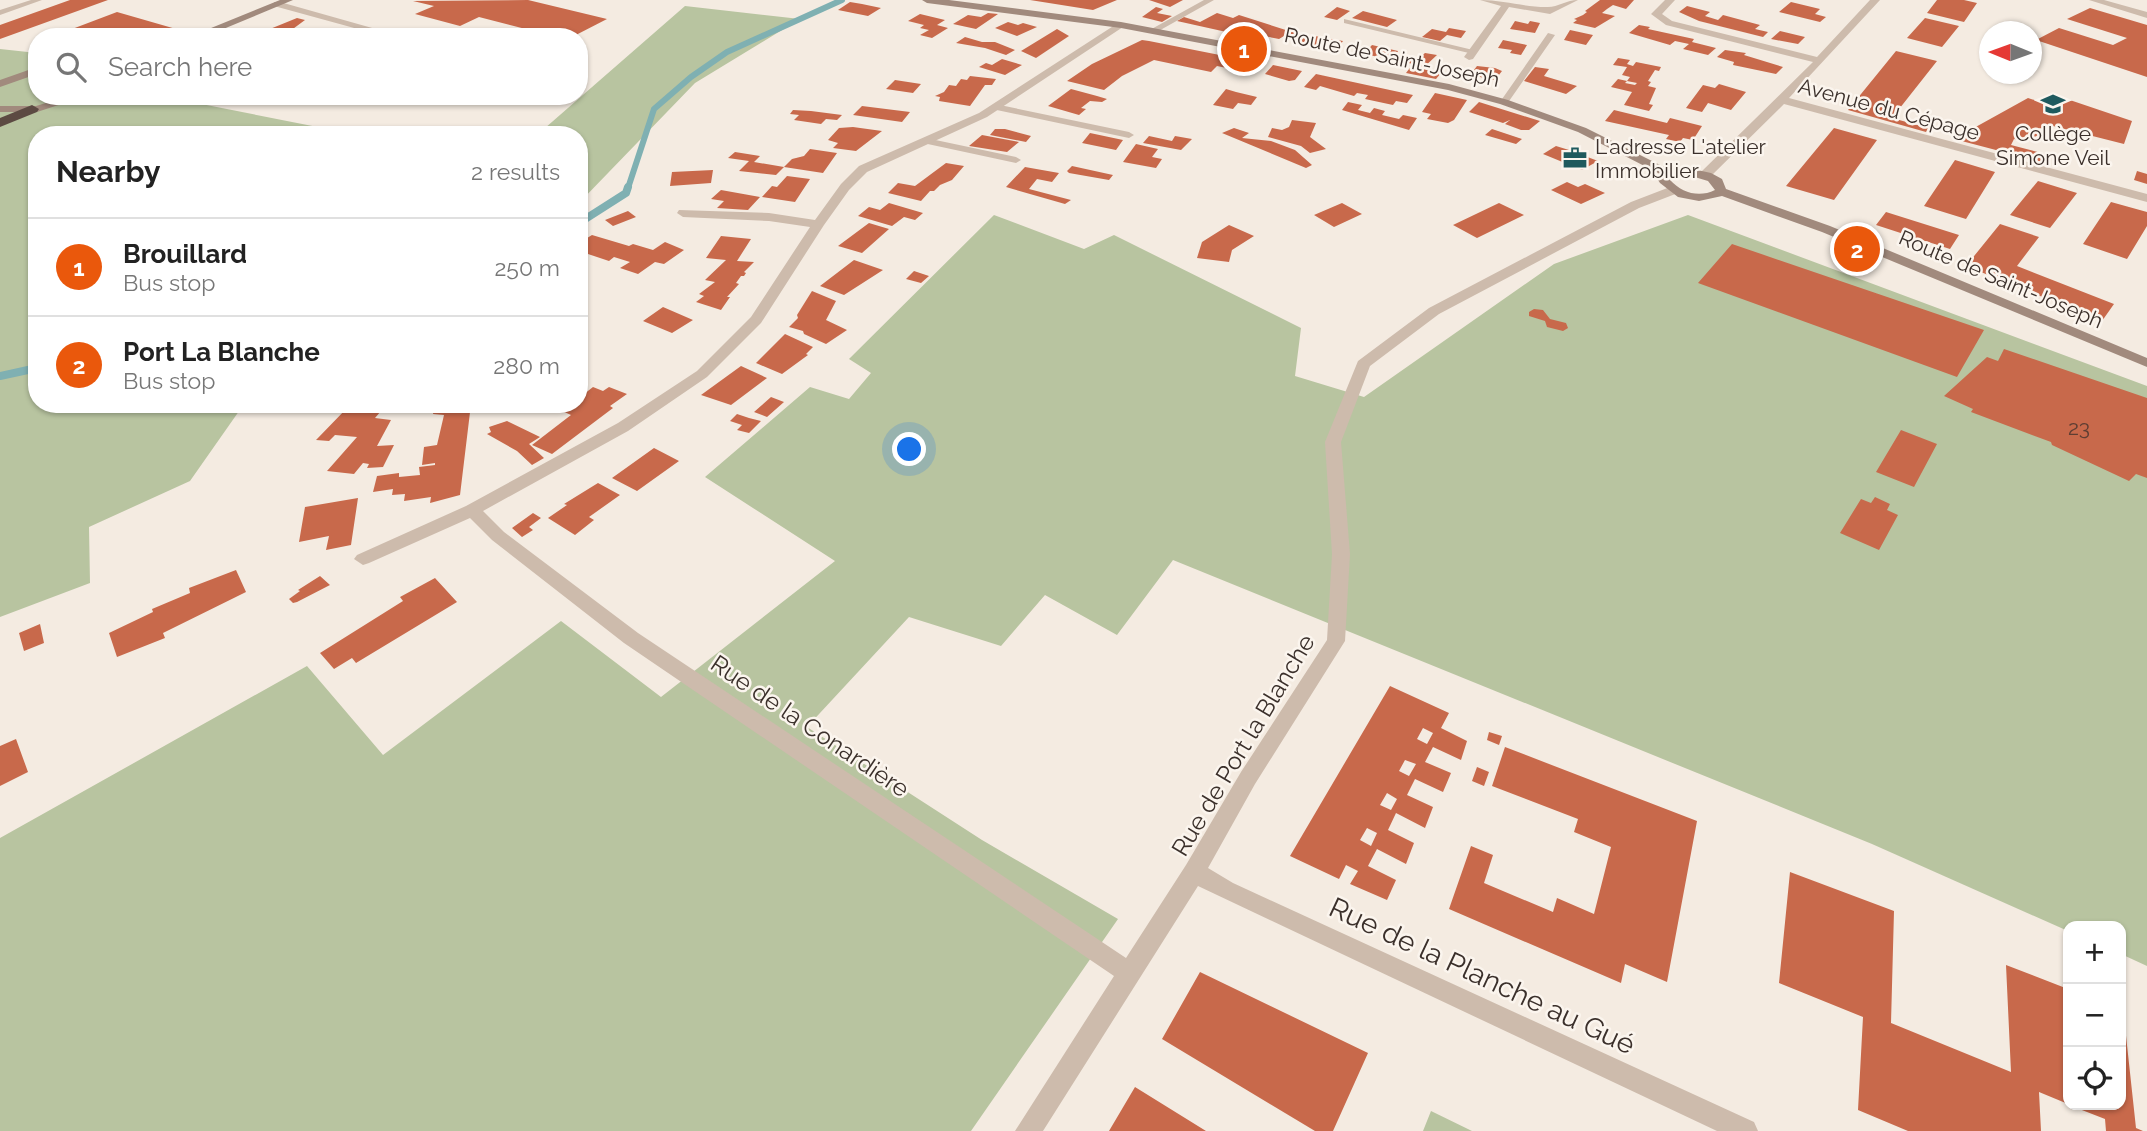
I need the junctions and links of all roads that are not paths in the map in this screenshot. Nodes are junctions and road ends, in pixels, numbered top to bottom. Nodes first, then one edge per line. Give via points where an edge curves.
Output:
1 (38, 0) edge
2 (288, 0) edge
3 (927, 0) edge
4 (1210, 0) edge
5 (1485, 0) edge
6 (1573, 0) edge
7 (1670, 0) edge
8 (1875, 0) edge
9 (2094, 0) edge
10 (277, 4) junction
11 (1506, 5) junction
12 (0, 13) edge
13 (2147, 15) edge
14 (1347, 21) dead end
15 (1121, 25) junction
16 (217, 28) edge
17 (366, 28) edge
18 (1152, 31) junction
19 (1551, 35) dead end
20 (1471, 54) joint
21 (1819, 61) junction
22 (28, 70) edge
23 (0, 72) edge
24 (28, 73) edge
25 (0, 84) edge
26 (1783, 100) junction
27 (1504, 102) junction
28 (48, 105) edge
29 (995, 107) junction
30 (0, 109) edge
31 (33, 109) junction
32 (0, 122) edge
33 (1129, 135) dead end
34 (926, 141) junction
35 (1016, 160) dead end
36 (1705, 175) junction
37 (1671, 182) junction
38 (1721, 191) junction
39 (2147, 198) edge
40 (683, 214) dead end
41 (818, 224) junction
42 (2147, 363) edge
43 (472, 510) junction
44 (363, 559) dead end
45 (1194, 872) junction
46 (1129, 973) junction
47 (1028, 1131) edge
48 (1745, 1131) edge

1 - 12 lane
2 - 10 street
3 - 15 street, Route de Saint-Joseph
4 - 18 lane
5 - 11 street
6 - 11 street via 1550,11
7 - 21 street via 1657,11 1669,23
8 - 21 street
9 - 13 street
10 - 16 street
10 - 17 street
11 - 20 street
14 - 20 lane
15 - 18 street, Route de Saint-Joseph
15 - 29 street
18 - 27 street, Route de Saint-Joseph via 1449,87
19 - 27 lane
21 - 26 street
22 - 23 street
24 - 25 street
26 - 36 street
26 - 39 street, Avenue du Cépage
27 - 37 street, Route de Saint-Joseph via 1581,130
28 - 31 street
29 - 33 lane
29 - 34 street
30 - 31 street
31 - 32 highway
34 - 35 lane
34 - 41 street via 863,169
36 - 37 street via 1685,171
36 - 38 street via 1717,182
37 - 38 street via 1702,197
37 - 45 street, Rue de Port la Blanche via 1434,311 1363,364 1333,442 1341,554 1336,641
38 - 42 street, Route de Saint-Joseph via 1826,229
40 - 41 street
41 - 43 street via 756,320 702,374 623,427
43 - 44 street
43 - 46 street, Rue de la Conardière via 498,536 631,638
45 - 46 street, Rue de Port la Blanche
45 - 48 street, Rue de la Planche au Gué
46 - 47 street, Rue de Port la Blanche

